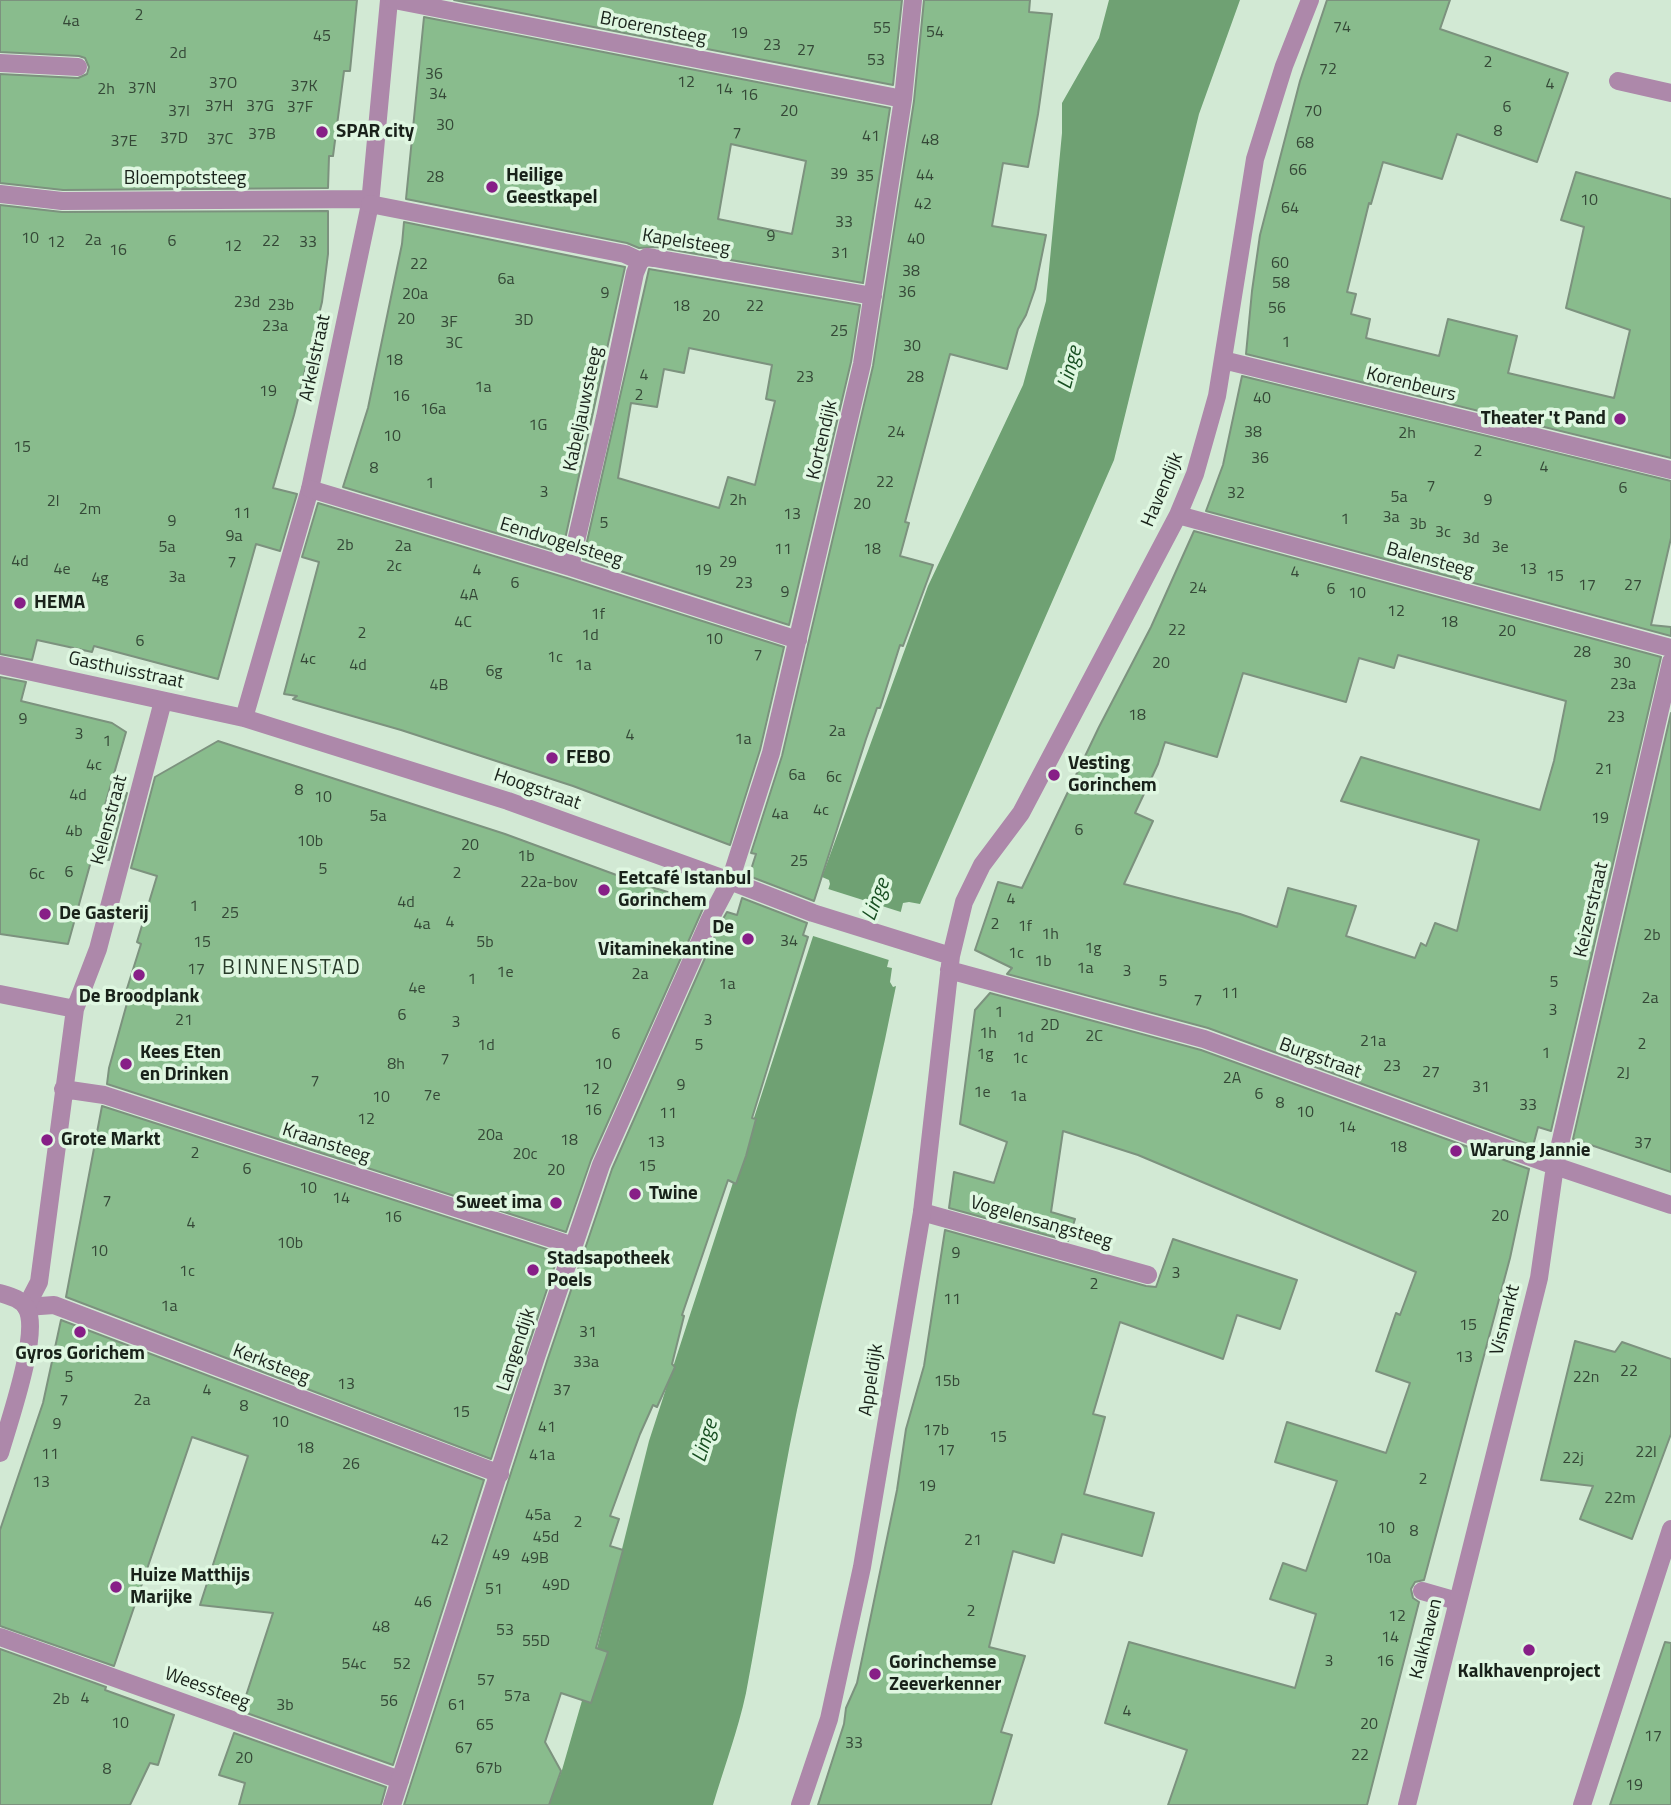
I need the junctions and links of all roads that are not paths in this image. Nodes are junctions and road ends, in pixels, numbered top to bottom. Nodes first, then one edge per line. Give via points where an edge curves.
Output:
1 (392, 0) edge
2 (913, 0) edge
3 (1310, 0) edge
4 (0, 62) edge
5 (78, 67) dead end
6 (1618, 81) dead end
7 (1671, 93) edge
8 (903, 99) junction
9 (0, 194) edge
10 (370, 201) junction
11 (639, 261) junction
12 (873, 296) junction
13 (1223, 360) junction
14 (1671, 470) edge
15 (310, 489) junction
16 (1178, 515) junction
17 (570, 567) junction
18 (798, 640) junction
19 (1671, 648) edge
20 (1671, 662) edge
21 (0, 665) edge
22 (163, 701) junction
23 (244, 718) junction
24 (730, 881) junction
25 (900, 941) joint
26 (950, 963) junction
27 (0, 994) edge
28 (75, 1009) junction
29 (64, 1089) junction
30 (1555, 1166) junction
31 (1671, 1205) edge
32 (922, 1212) junction
33 (574, 1246) junction
34 (1148, 1275) dead end
35 (0, 1293) edge
36 (26, 1307) junction
37 (0, 1453) edge
38 (500, 1474) junction
39 (1487, 1482) joint
40 (1671, 1529) edge
41 (1422, 1591) dead end
42 (1457, 1601) junction
43 (0, 1637) edge
44 (400, 1780) junction
45 (392, 1805) edge
46 (800, 1805) edge
47 (1407, 1805) edge
48 (1582, 1805) edge

1 - 8 street, Broerensteeg
1 - 10 street, Arkelstraat
2 - 8 street, Kortendijk
3 - 13 street, Havendijk via 1255,159
4 - 5 street
6 - 7 street
8 - 12 street, Kortendijk
9 - 10 street, Bloempotsteeg via 62,201
10 - 11 street, Kapelsteeg via 625,254
10 - 15 street, Arkelstraat
11 - 12 street, Kapelsteeg via 654,258
11 - 17 street, Kabeljauwsteeg
12 - 18 street, Kortendijk via 862,364
13 - 14 street, Korenbeurs
13 - 16 street, Havendijk via 1204,443
15 - 17 street, Eendvogelsteeg
15 - 23 street, Arkelstraat
16 - 19 street, Balensteeg
16 - 26 street, Havendijk via 1021,813 972,882
17 - 18 street, Eendvogelsteeg
18 - 24 street, Kortendijk via 771,753
20 - 30 street, Keizerstraat
21 - 22 street, Gasthuisstraat
22 - 23 street, Gasthuisstraat
22 - 28 street, Kelenstraat via 98,949
23 - 24 street, Hoogstraat via 508,801
24 - 25 street, Hoogstraat
24 - 33 street, Langendijk via 601,1165
25 - 26 street, Burgstraat
26 - 30 street, Burgstraat via 1204,1039
26 - 32 street, Appeldijk
27 - 28 street
28 - 29 street
29 - 33 street, Kraansteeg via 104,1095
29 - 36 street via 39,1282
30 - 31 street, Burgstraat
30 - 39 street, Vismarkt via 1539,1278
32 - 34 street, Vogelensangsteeg
32 - 46 street, Appeldijk via 862,1567 829,1719
33 - 38 street, Langendijk
35 - 36 street
36 - 37 street via 31,1318 27,1357
36 - 38 street, Kerksteeg via 54,1306
38 - 44 street, Langendijk
39 - 42 street, Kalkhaven
40 - 48 street
41 - 42 street
42 - 47 street, Kalkhaven
43 - 44 street, Weessteeg
44 - 45 street, Langendijk

